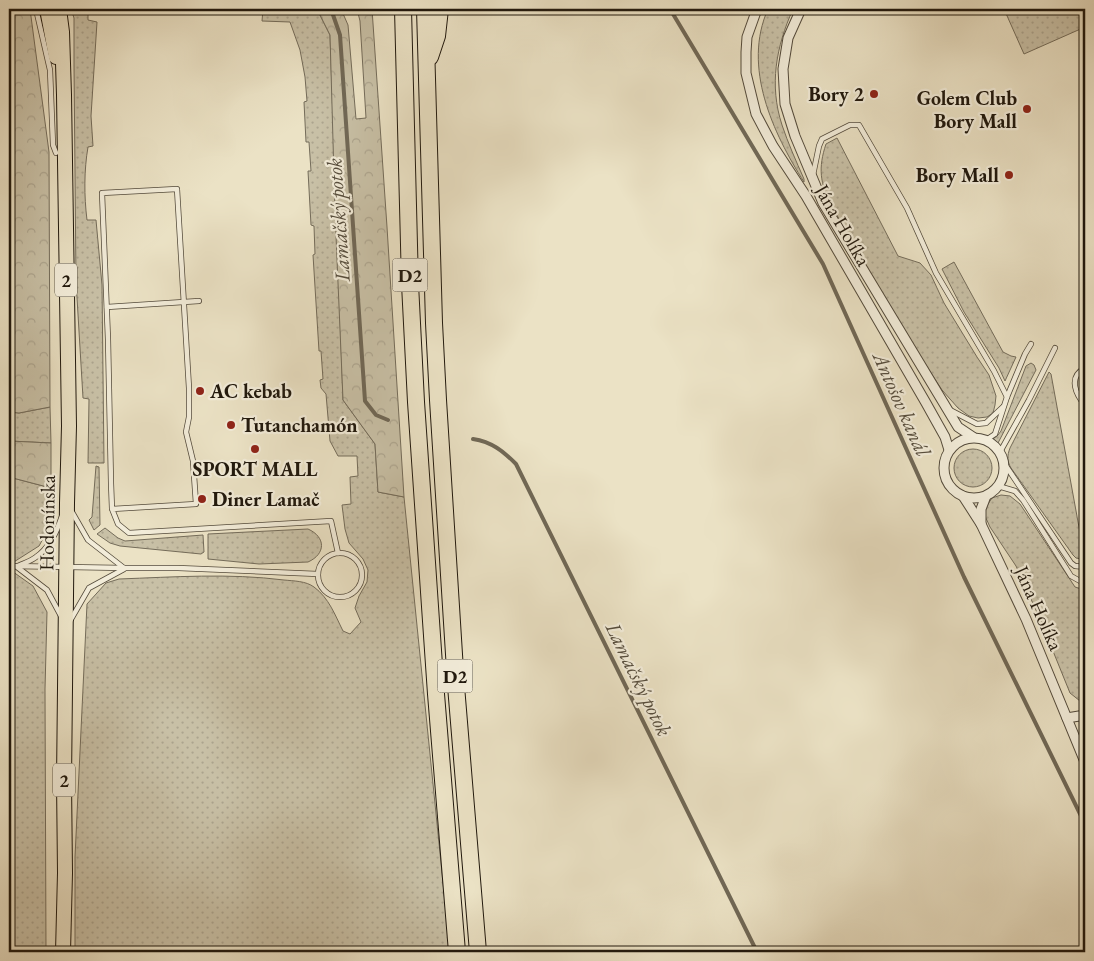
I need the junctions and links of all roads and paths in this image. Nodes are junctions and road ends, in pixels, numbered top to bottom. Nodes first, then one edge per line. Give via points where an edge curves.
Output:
1 (36, 9) edge
2 (47, 9) edge
3 (59, 9) edge
4 (393, 9) edge
5 (403, 9) edge
6 (425, 9) edge
7 (440, 9) edge
8 (757, 9) edge
9 (800, 9) edge
10 (404, 43) junction
11 (426, 68) junction
12 (64, 95) junction
13 (56, 153) dead end
14 (812, 179) junction
15 (199, 301) dead end
16 (183, 302) junction
17 (107, 307) junction
18 (1031, 344) dead end
19 (1055, 348) dead end
20 (1085, 368) edge
21 (1007, 397) junction
22 (1082, 400) dead end
23 (1004, 406) junction
24 (947, 408) junction
25 (973, 437) junction
26 (986, 440) junction
27 (949, 450) junction
28 (1000, 452) junction
29 (1004, 463) junction
30 (998, 486) junction
31 (963, 496) junction
32 (986, 496) junction
33 (67, 503) junction
34 (112, 509) junction
35 (981, 524) junction
36 (338, 553) junction
37 (9, 566) edge
38 (16, 566) junction
39 (66, 567) junction
40 (1085, 567) edge
41 (125, 568) junction
42 (318, 574) junction
43 (1085, 581) edge
44 (66, 627) junction
45 (1085, 715) edge
46 (1067, 718) junction
47 (1085, 762) edge
48 (63, 952) edge
49 (457, 952) edge
50 (478, 952) edge

1 - 13 lane via 50,70
2 - 12 main road, Hodonínska / 2
3 - 12 main road, Hodonínska / 2
4 - 10 highway
5 - 10 highway, D2
6 - 11 highway, D2
7 - 11 highway via 437,36
8 - 27 street, Jána Holíka via 747,36 746,52 746,73 756,114 926,403
9 - 14 street, Jána Holíka via 788,38 783,69 784,104
10 - 49 highway, D2 via 416,402
11 - 50 highway, D2 via 438,410
12 - 33 main road, Hodonínska / 2
14 - 21 lane via 822,139 850,125 859,125 907,208 936,273
14 - 24 street, Jána Holíka via 823,203
15 - 16 lane
16 - 17 lane
16 - 17 lane via 176,189 102,193
16 - 34 lane via 189,388 186,432 193,461 196,504
17 - 34 lane
18 - 21 lane
19 - 28 lane
20 - 22 lane via 1074,382
21 - 23 lane
23 - 24 lane via 986,423 976,424
23 - 26 lane via 995,434
24 - 25 street, Jána Holíka via 958,427
25 - 26 street
25 - 27 street via 961,440
26 - 28 street
27 - 31 street via 944,461 944,474 949,486
28 - 29 street
29 - 30 street via 1004,474
29 - 40 lane via 1071,563
30 - 32 street
30 - 43 lane via 1015,491 1071,576
31 - 32 street
31 - 35 street, Jána Holíka
32 - 35 street via 981,509
33 - 38 lane via 55,535 44,550 36,558
33 - 39 main road, Hodonínska / 2
33 - 41 lane via 88,540
34 - 36 lane via 118,524 130,533 331,521
35 - 46 street, Jána Holíka via 1026,619
36 - 42 lane via 326,557
36 - 42 lane via 352,556 361,566 362,580 355,592 343,597 328,594 319,582
37 - 38 lane
38 - 39 lane
38 - 44 lane via 47,590
39 - 41 lane
39 - 44 main road, Hodonínska / 2
41 - 42 lane
41 - 44 lane via 89,588
44 - 48 main road, Hodonínska / 2
45 - 46 street
46 - 47 street, Jána Holíka

